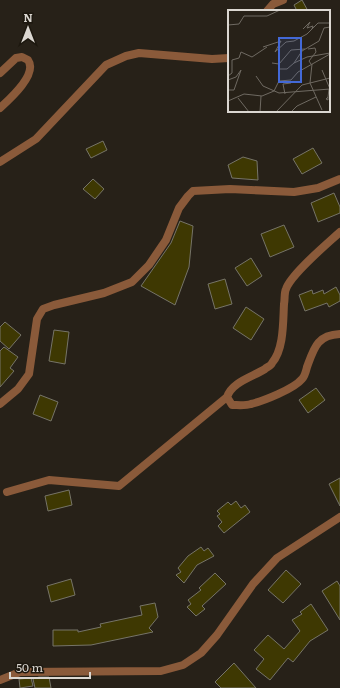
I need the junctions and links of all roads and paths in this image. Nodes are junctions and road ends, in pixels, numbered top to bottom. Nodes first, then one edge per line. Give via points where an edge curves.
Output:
1 (284, 0) edge
2 (267, 10) edge
3 (228, 58) edge
4 (0, 73) edge
5 (0, 108) edge
6 (0, 162) edge
7 (340, 178) edge
8 (340, 232) edge
9 (340, 334) edge
10 (227, 397) junction
11 (0, 404) edge
12 (7, 492) dead end
13 (340, 517) edge
14 (0, 680) edge

1 - 2 street via 273,4
3 - 6 street via 139,53 106,65 36,139
4 - 5 street via 19,57 25,58 31,65 16,93
7 - 11 street via 318,188 294,192 230,189 193,191 179,208 166,240 149,265 132,282 104,293 43,309 37,320 29,374 18,389
8 - 10 street via 305,265 286,289 282,335 272,364 243,380 230,390
9 - 10 street via 329,334 319,340 303,378 279,394 250,405 232,406
10 - 12 street via 119,486 49,480
13 - 14 street via 277,558 201,653 183,665 161,671 20,672

